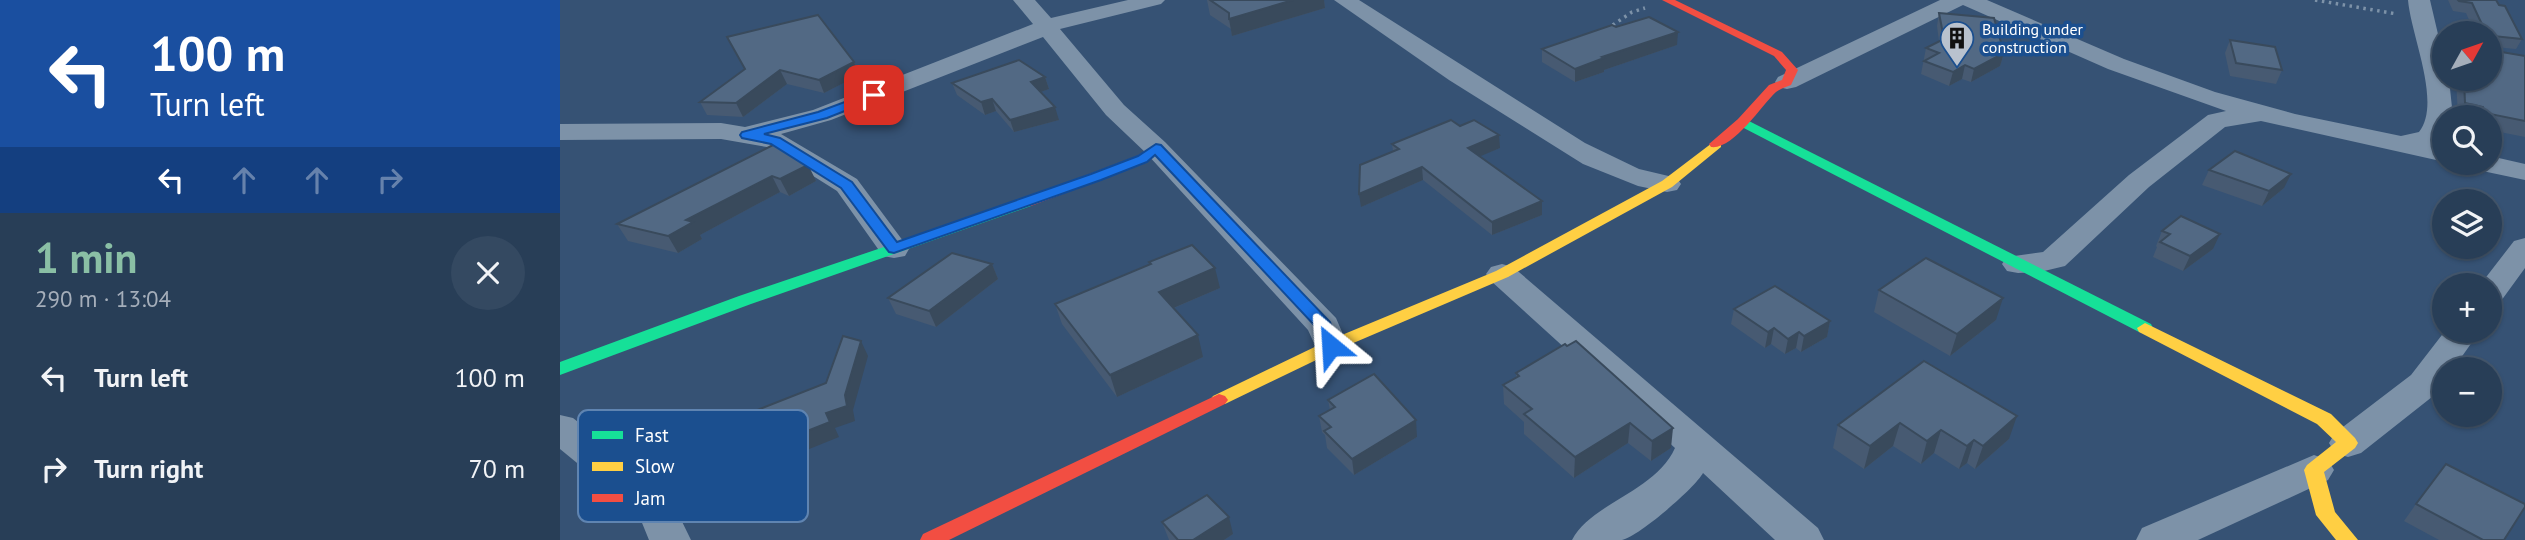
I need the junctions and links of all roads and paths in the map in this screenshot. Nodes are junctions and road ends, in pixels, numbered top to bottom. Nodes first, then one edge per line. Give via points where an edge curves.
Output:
1 (1024, 0) edge
2 (1154, 0) edge
3 (1345, 0) edge
4 (1957, 0) edge
5 (1969, 0) edge
6 (2315, 0) edge
7 (1668, 1) edge
8 (2419, 9) edge
9 (1052, 32) junction
10 (1600, 33) edge
11 (2432, 40) edge
12 (1787, 82) junction
13 (2440, 91) edge
14 (2212, 108) junction
15 (1742, 122) junction
16 (560, 132) edge
17 (746, 135) junction
18 (2403, 144) junction
19 (1156, 148) junction
20 (2432, 151) edge
21 (2502, 167) edge
22 (2525, 172) edge
23 (1667, 184) junction
24 (2525, 247) edge
25 (894, 249) junction
26 (2018, 264) junction
27 (1502, 274) junction
28 (2502, 278) edge
29 (2454, 343) edge
30 (1331, 346) junction
31 (560, 369) edge
32 (560, 428) edge
33 (578, 443) edge
34 (2348, 443) junction
35 (1696, 445) junction
36 (2314, 470) junction
37 (662, 522) edge
38 (670, 540) edge
39 (930, 540) edge
40 (1593, 540) edge
41 (1803, 540) edge
42 (2157, 540) edge
43 (2348, 540) edge

1 - 9 street
2 - 9 street
3 - 23 street via 1563,141 1642,181
4 - 12 street
5 - 14 street
6 - 8 path
7 - 10 path via 1632,12
7 - 12 street via 1778,54 1792,70
8 - 11 street
9 - 17 street via 1020,39 822,115
9 - 19 street via 1115,110
12 - 15 street via 1773,88
13 - 18 street via 2440,122 2428,138
14 - 18 street via 2231,116 2268,114
14 - 26 street via 2054,259
15 - 23 street
15 - 26 street
16 - 17 street via 720,131
17 - 25 street via 775,140 846,185
18 - 20 street
19 - 25 street via 1142,159
19 - 30 street via 1324,326
21 - 22 street
23 - 27 street
24 - 28 street
25 - 31 street
26 - 34 street via 2324,419
27 - 30 street
27 - 35 street
29 - 34 street via 2424,384
30 - 39 street
32 - 33 street
34 - 36 street
35 - 40 street via 1684,472
35 - 41 street
36 - 42 street
36 - 43 street via 2326,515
37 - 38 street

